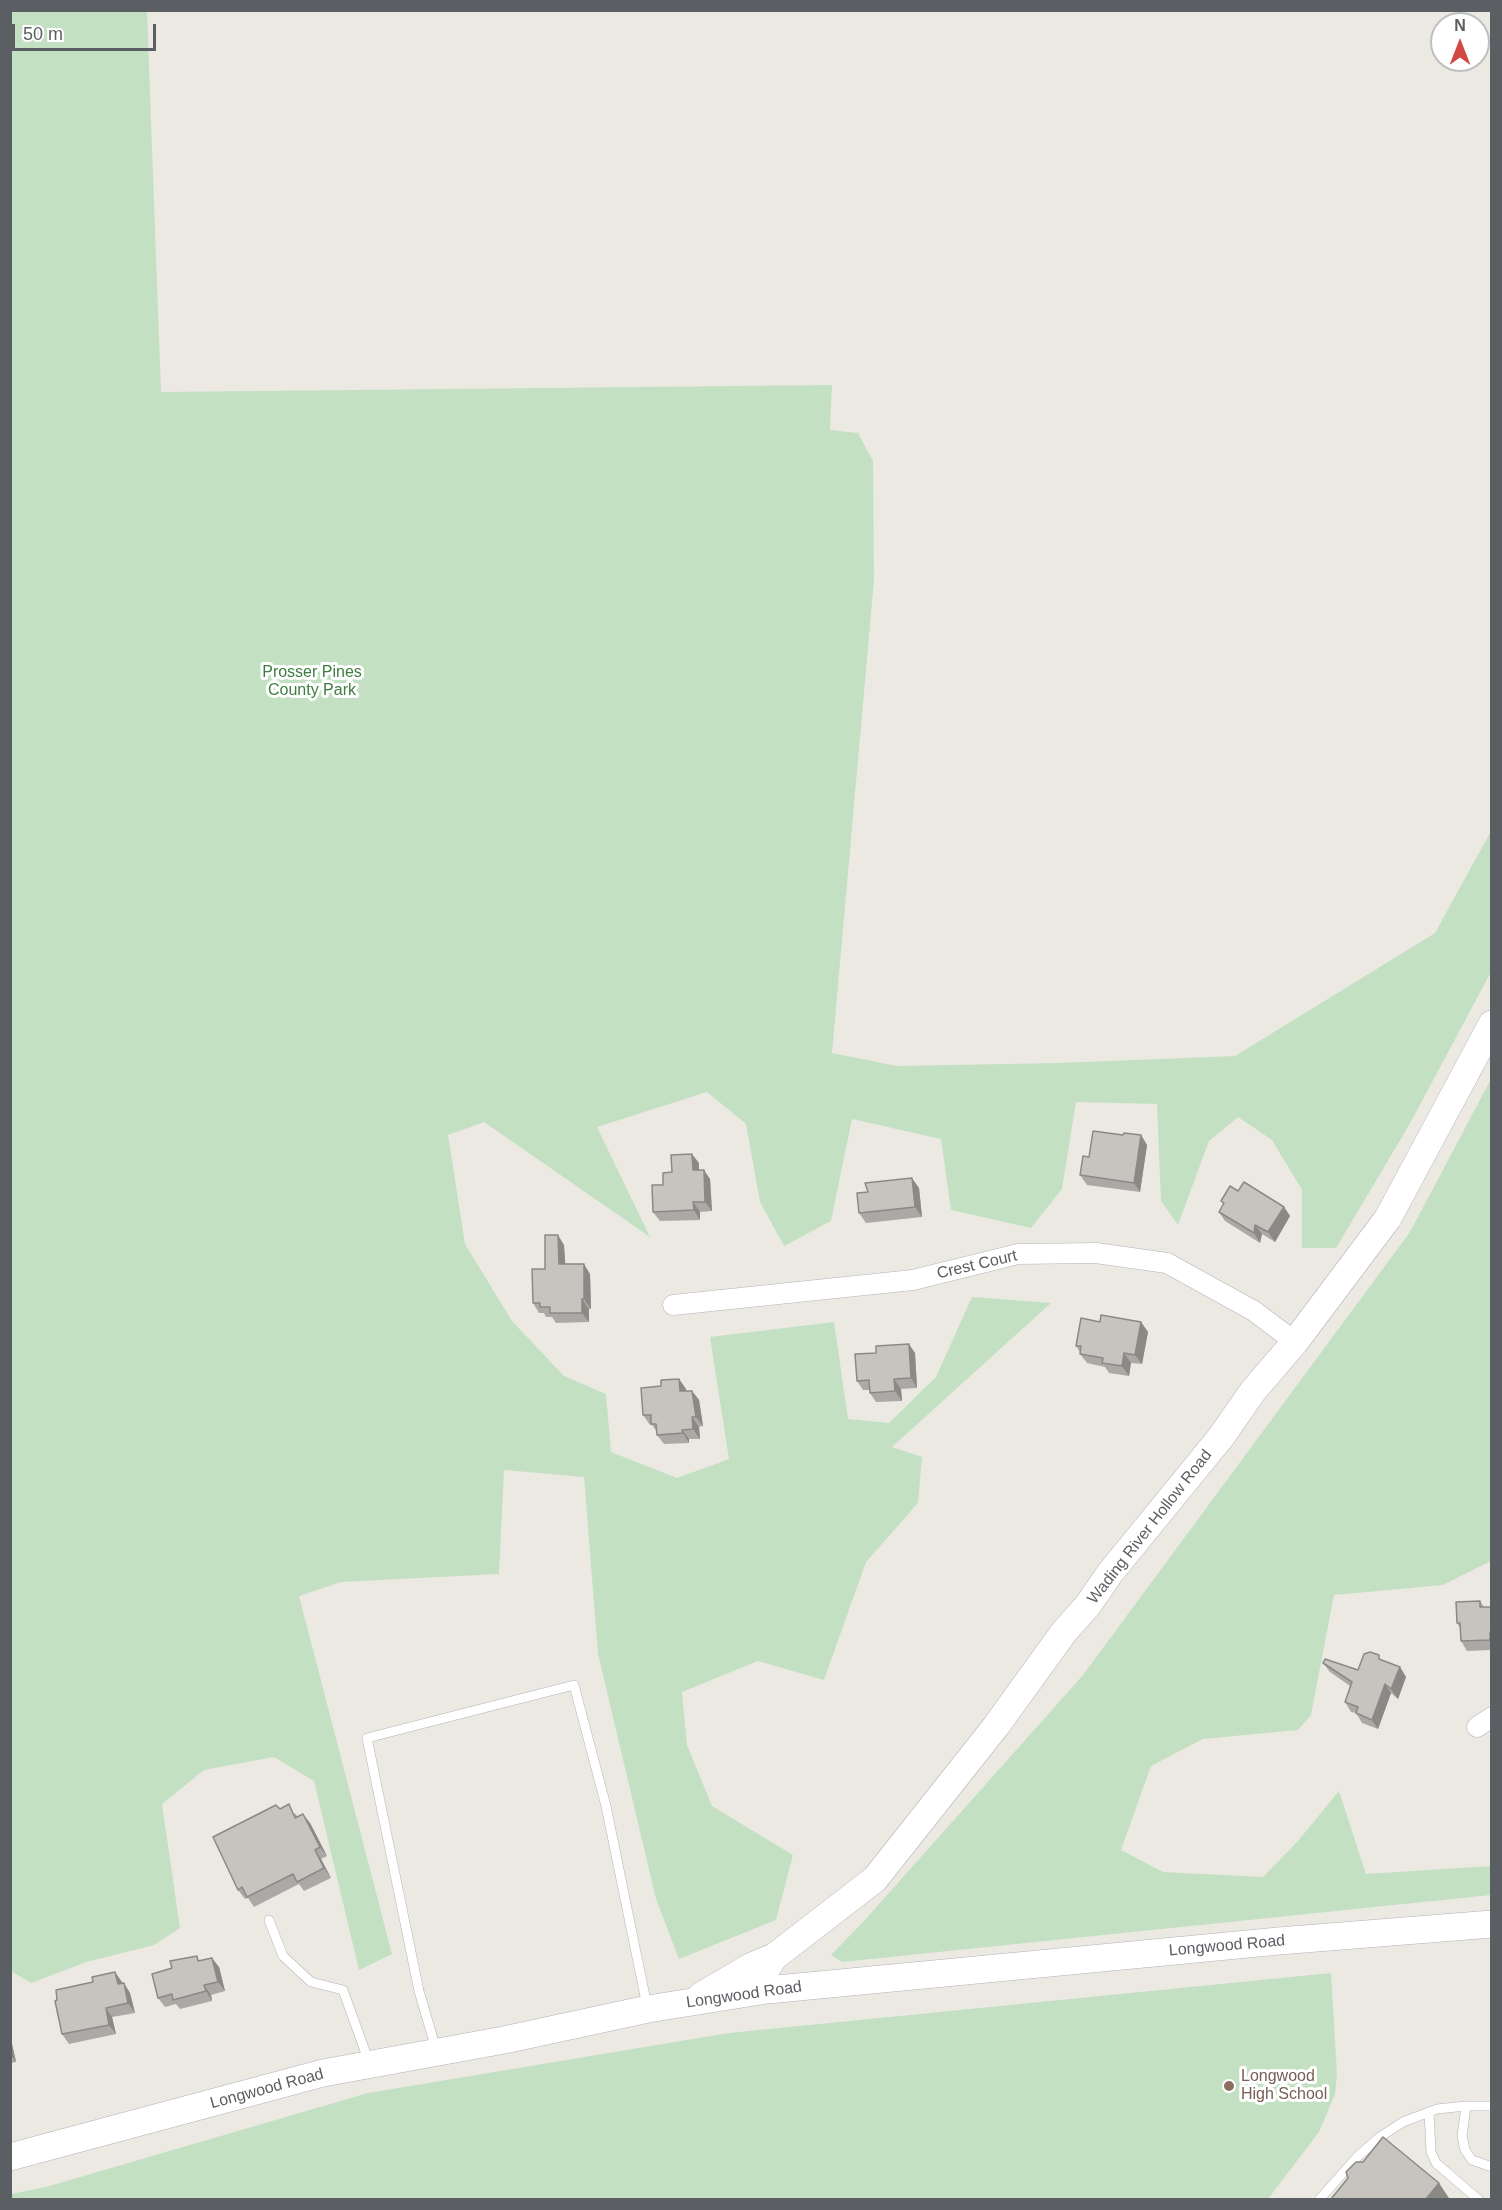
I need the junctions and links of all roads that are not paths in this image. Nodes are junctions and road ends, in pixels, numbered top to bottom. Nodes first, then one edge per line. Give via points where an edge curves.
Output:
1 (1491, 1024) edge
2 (673, 1305) dead end
3 (1295, 1342) junction
4 (269, 1920) dead end
5 (1491, 1924) edge
6 (774, 1958) junction
7 (767, 1990) junction
8 (691, 2003) junction
9 (648, 2009) junction
10 (437, 2051) junction
11 (370, 2064) junction
12 (1466, 2106) junction
13 (1491, 2106) edge
14 (1429, 2112) junction
15 (10, 2157) edge
16 (1491, 2167) edge
17 (1319, 2199) edge
18 (1479, 2199) edge

1 - 3 main road, Wading River Hollow Road via 1388,1218
2 - 3 street, Crest Court via 913,1280 1018,1254 1096,1252 1167,1263 1254,1311
3 - 6 main road, Wading River Hollow Road via 1110,1573 875,1879
4 - 11 lane via 283,1956 311,1982 343,1990
5 - 7 main road, Longwood Road
6 - 7 main road via 765,1971
6 - 8 main road, Wading River Hollow Road via 716,1985
7 - 8 main road, Longwood Road
8 - 9 main road, Longwood Road
9 - 10 main road, Longwood Road
9 - 10 lane via 606,1806 574,1685 367,1738 419,1991
10 - 11 main road, Longwood Road
11 - 15 main road, Longwood Road
12 - 13 lane
12 - 14 lane
12 - 16 lane via 1462,2136 1465,2150 1472,2160
14 - 17 lane via 1380,2137
14 - 18 lane via 1431,2152 1436,2163

